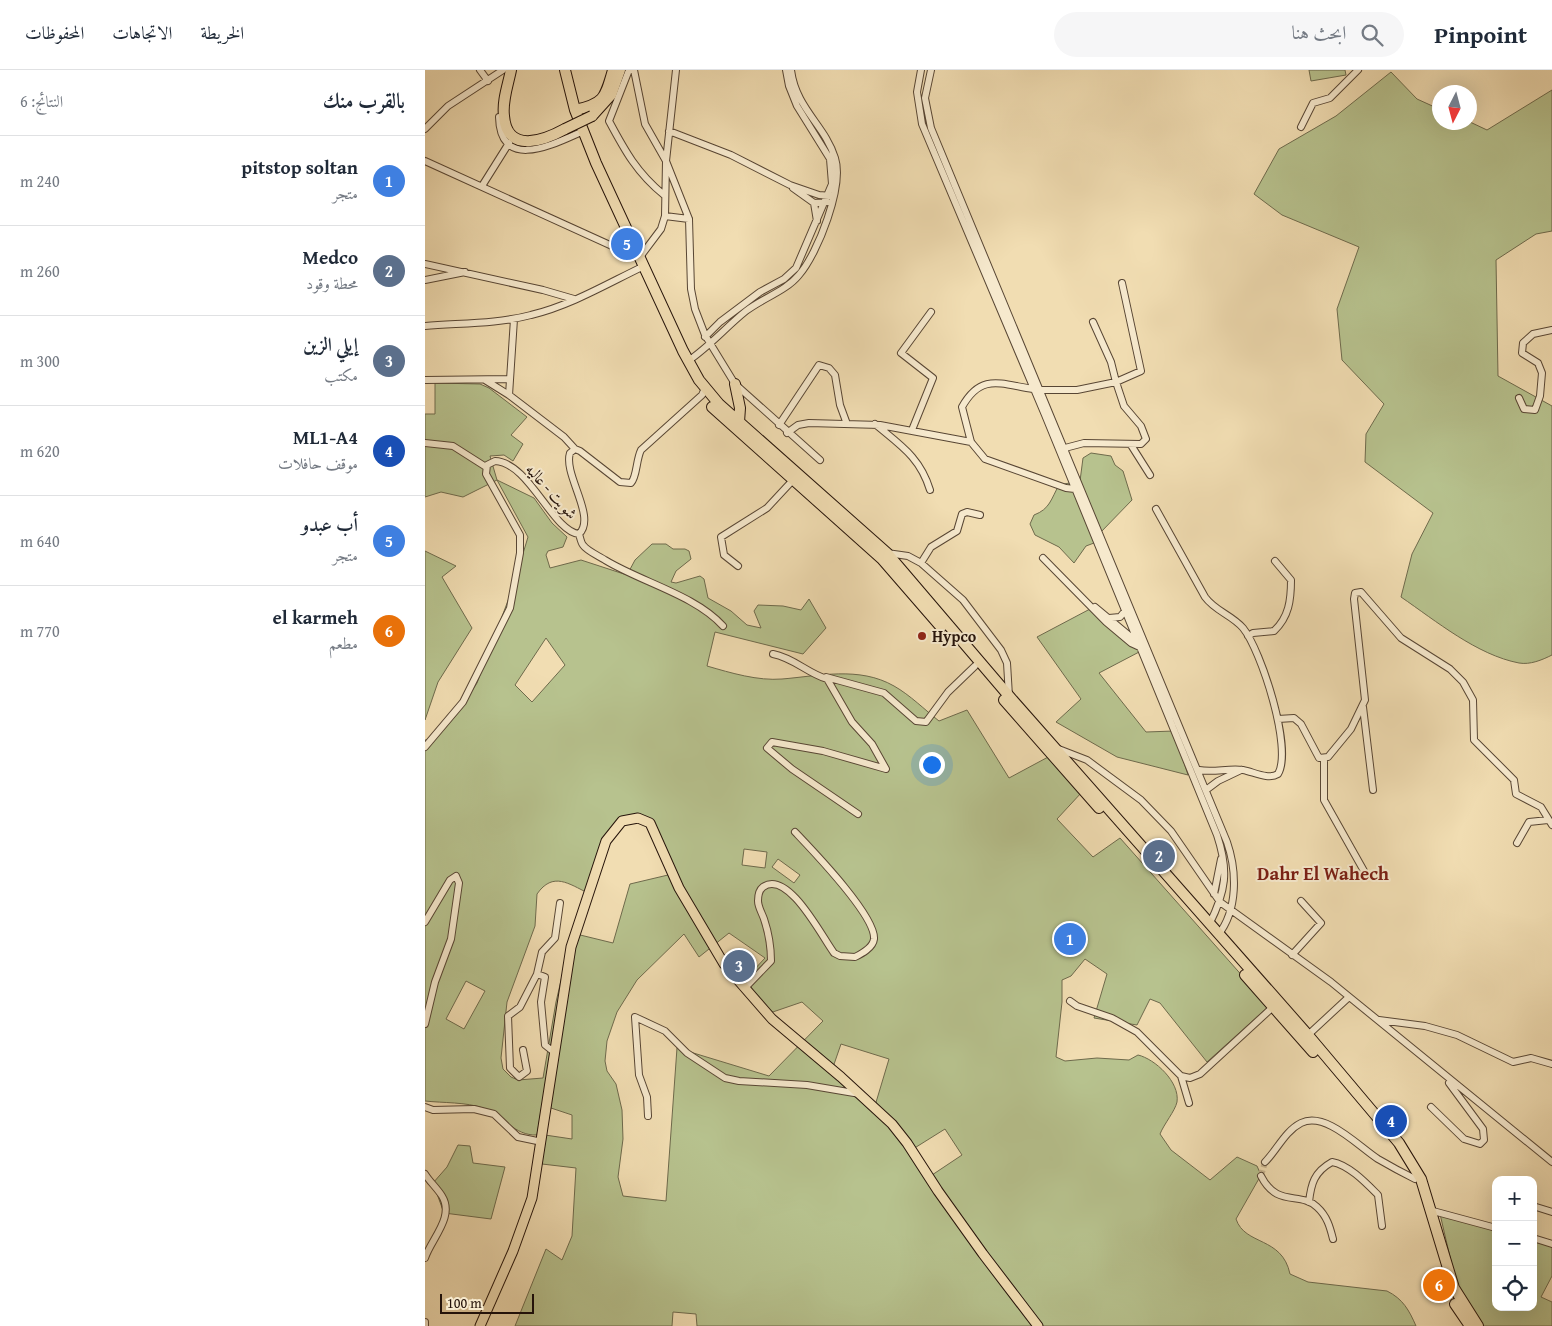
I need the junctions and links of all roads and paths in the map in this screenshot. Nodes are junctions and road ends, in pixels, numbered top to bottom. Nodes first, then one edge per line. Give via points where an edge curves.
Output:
1 (480, 70) edge
2 (503, 70) edge
3 (511, 70) edge
4 (560, 70) edge
5 (565, 70) edge
6 (613, 70) edge
7 (621, 70) edge
8 (629, 70) edge
9 (634, 70) edge
10 (676, 70) edge
11 (786, 70) edge
12 (791, 70) edge
13 (921, 70) edge
14 (931, 70) edge
15 (1358, 70) edge
16 (488, 80) junction
17 (575, 110) junction
18 (499, 117) dead end
19 (1301, 127) dead end
20 (425, 128) edge
21 (669, 131) junction
22 (579, 133) junction
23 (509, 143) junction
24 (425, 161) edge
25 (666, 161) junction
26 (790, 185) junction
27 (482, 186) junction
28 (664, 195) junction
29 (956, 196) junction
30 (830, 197) junction
31 (814, 203) junction
32 (665, 216) junction
33 (689, 219) junction
34 (817, 222) junction
35 (637, 256) junction
36 (425, 264) edge
37 (640, 268) junction
38 (466, 272) junction
39 (425, 280) edge
40 (1122, 283) dead end
41 (573, 299) junction
42 (931, 312) dead end
43 (514, 319) junction
44 (1093, 322) dead end
45 (425, 326) edge
46 (1552, 330) edge
47 (705, 336) junction
48 (710, 345) junction
49 (704, 350) junction
50 (688, 361) junction
51 (509, 379) junction
52 (425, 380) edge
53 (485, 380) junction
54 (1116, 382) junction
55 (735, 384) junction
56 (1036, 390) junction
57 (704, 391) junction
58 (509, 395) junction
59 (1519, 398) dead end
60 (739, 422) junction
61 (847, 424) junction
62 (875, 424) junction
63 (779, 425) junction
64 (912, 430) junction
65 (787, 433) junction
66 (971, 442) junction
67 (425, 443) edge
68 (1131, 445) junction
69 (1065, 448) junction
70 (575, 449) junction
71 (820, 460) dead end
72 (1068, 463) junction
73 (486, 467) junction
74 (1150, 475) dead end
75 (793, 480) junction
76 (1075, 489) junction
77 (809, 490) junction
78 (931, 490) dead end
79 (1156, 509) dead end
80 (979, 515) dead end
81 (579, 534) junction
82 (887, 553) junction
83 (1043, 558) dead end
84 (1275, 561) dead end
85 (921, 563) junction
86 (738, 566) dead end
87 (1088, 602) junction
88 (1125, 611) junction
89 (1109, 618) junction
90 (723, 626) dead end
91 (950, 633) junction
92 (1248, 636) junction
93 (1143, 646) junction
94 (773, 654) dead end
95 (975, 666) junction
96 (827, 679) junction
97 (1009, 696) junction
98 (1363, 707) junction
99 (1278, 719) junction
100 (425, 747) edge
101 (1055, 747) junction
102 (1325, 758) junction
103 (1199, 770) junction
104 (1241, 770) junction
105 (1206, 790) junction
106 (1373, 790) dead end
107 (857, 814) dead end
108 (1549, 821) edge
109 (795, 832) dead end
110 (1517, 842) dead end
111 (1223, 853) junction
112 (1364, 871) dead end
113 (1214, 894) junction
114 (1301, 901) dead end
115 (1220, 902) junction
116 (560, 903) dead end
117 (1231, 910) junction
118 (425, 922) edge
119 (1209, 925) junction
120 (1218, 935) junction
121 (1292, 955) junction
122 (537, 974) junction
123 (745, 988) junction
124 (1349, 997) junction
125 (1070, 1001) dead end
126 (1273, 1007) junction
127 (1379, 1020) junction
128 (425, 1024) edge
129 (1308, 1035) junction
130 (523, 1050) dead end
131 (555, 1054) junction
132 (1552, 1064) edge
133 (1181, 1076) junction
134 (1445, 1078) junction
135 (861, 1094) junction
136 (1189, 1103) dead end
137 (425, 1107) edge
138 (1431, 1107) dead end
139 (648, 1116) dead end
140 (542, 1142) junction
141 (1265, 1162) tunnel mouth
142 (1552, 1162) edge
143 (425, 1174) edge
144 (1261, 1176) dead end
145 (1415, 1179) junction
146 (1309, 1202) junction
147 (1537, 1207) edge
148 (1433, 1211) junction
149 (1552, 1212) edge
150 (1382, 1226) dead end
151 (1492, 1227) edge
152 (1333, 1239) dead end
153 (1537, 1239) edge
154 (1552, 1244) edge
155 (425, 1258) edge
156 (425, 1322) edge
157 (425, 1326) edge
158 (480, 1326) edge
159 (1038, 1326) edge
160 (1470, 1326) edge
161 (1479, 1326) edge

1 - 16 street
2 - 16 street
3 - 7 highway, bridge via 504,108 507,127 516,137 536,142 598,111 611,95
4 - 22 highway
5 - 17 highway
6 - 17 highway via 608,88 599,102
8 - 28 street via 609,121 632,163
9 - 25 street via 645,124
10 - 21 street
11 - 30 street via 797,106 830,159 833,176
12 - 30 street via 802,103 835,158 839,176
13 - 29 street via 917,92 922,124
14 - 29 street via 925,98 927,113
15 - 19 street via 1330,98 1313,103
16 - 20 street via 448,106
17 - 35 highway
18 - 23 street
21 - 25 street
21 - 26 street via 731,155
22 - 23 street via 534,151
22 - 35 highway
23 - 27 street
24 - 27 street
25 - 28 street
25 - 33 street
26 - 30 street
26 - 31 street
27 - 35 street
28 - 32 street
29 - 56 street
30 - 31 street
30 - 34 street
30 - 48 street via 833,204 810,258 798,276 745,312
31 - 34 street
32 - 33 street
32 - 35 street via 661,229
33 - 47 street via 691,290
34 - 47 street via 793,272 760,292
35 - 37 highway
35 - 50 highway
36 - 38 street
37 - 41 street
37 - 57 highway via 681,358
38 - 39 street
38 - 41 street
40 - 54 street via 1141,371
41 - 43 street
42 - 64 street via 901,353 933,378
43 - 45 street
43 - 51 street
44 - 54 street
46 - 59 street via 1533,334 1523,343 1522,353 1537,363 1543,379 1535,410 1524,409
47 - 48 street
47 - 49 street
48 - 49 street
48 - 55 street
49 - 50 street
50 - 57 highway
51 - 53 street
51 - 58 street
52 - 53 street
53 - 58 street
54 - 56 street via 1077,390
54 - 68 street via 1124,406 1145,432 1144,442
55 - 60 highway
55 - 63 street
56 - 66 street via 989,384 975,388 961,407
56 - 69 street
56 - 72 street
57 - 60 highway
57 - 70 street via 641,450 631,483 620,482
57 - 75 highway via 724,419
58 - 70 street
60 - 77 highway
61 - 62 street
61 - 63 street via 835,375 829,368 819,365
61 - 65 street via 809,423 798,425
62 - 64 street
62 - 78 street via 917,460
63 - 65 street
64 - 66 street
65 - 71 street
66 - 76 street via 977,452 990,462
67 - 73 street via 453,446
68 - 69 street via 1084,443
68 - 74 street
69 - 72 street
70 - 81 street, شويت - عاليه via 569,458 585,520
72 - 76 street
72 - 93 street
73 - 81 street, شويت - عاليه via 495,461 509,465 529,483 565,527
73 - 100 street via 486,474 520,534 520,553 510,608 463,702
75 - 77 highway
75 - 86 street via 767,508 721,537 724,556
76 - 88 street
77 - 82 highway
77 - 91 highway via 882,559
79 - 92 street via 1211,606 1238,623
80 - 85 street via 962,514 957,531 931,547
81 - 90 street via 583,545 601,558 698,606
82 - 85 street via 908,556
82 - 91 highway
83 - 87 street
84 - 92 street via 1291,580 1286,617 1274,631
85 - 97 street via 963,600 1001,650 1007,663
87 - 89 street
87 - 93 street via 1131,643
88 - 89 street via 1120,617
88 - 93 street
89 - 93 street
91 - 95 highway
91 - 97 highway
92 - 99 street
93 - 103 street
93 - 111 street
94 - 96 street via 787,657 813,675
95 - 96 street via 948,692 926,722 917,722 884,693
95 - 126 highway
96 - 107 street via 852,722 872,744 886,769 823,750 773,742 767,748
97 - 101 highway
98 - 102 street via 1341,744
98 - 106 street
98 - 108 street via 1365,692 1354,599 1358,591 1367,597 1401,638 1456,674 1473,700 1474,740 1514,780 1516,794 1541,807
99 - 102 street via 1294,718 1301,724 1316,755
99 - 104 street via 1283,755 1278,774 1268,776
101 - 113 street via 1087,760 1141,800 1171,831
101 - 119 highway
102 - 112 street via 1324,800
103 - 104 street
103 - 105 street
104 - 105 street
105 - 117 street via 1231,853 1234,887
108 - 110 street via 1529,822
109 - 123 street via 855,900 868,920 874,939 855,957 840,956 834,953 787,889 774,883 765,886 758,901 771,943 771,961
111 - 113 street
111 - 115 street via 1225,871
113 - 115 street
114 - 121 street via 1321,922
115 - 117 street
115 - 119 street
116 - 122 street via 555,938 542,952
117 - 120 street
117 - 121 street
118 - 128 street via 450,880 456,876 459,883 451,939 435,982
119 - 120 highway
120 - 129 highway
121 - 124 street
122 - 130 street via 520,1007 508,1016 510,1068 519,1077 527,1071
122 - 131 street via 545,977 541,1002 545,1045
123 - 131 main road via 721,958 685,899 650,823 638,818 622,821 606,841 571,947
123 - 135 main road via 772,1019
124 - 127 street
124 - 129 street
125 - 133 street via 1127,1025
126 - 133 street via 1200,1074 1190,1078
126 - 145 highway via 1394,1147
127 - 132 street via 1425,1026 1457,1035 1513,1062 1531,1058
127 - 134 street
129 - 148 highway via 1414,1164
131 - 140 main road
133 - 136 street
134 - 138 street via 1483,1129 1484,1140 1480,1144 1464,1140
134 - 142 street
135 - 139 street via 807,1085 725,1078 687,1053 665,1031 635,1017 639,1075 647,1097
135 - 159 main road via 907,1143 938,1191
137 - 140 street via 439,1111 474,1109 494,1114 518,1137
140 - 158 main road via 523,1224
141 - 145 street via 1295,1127 1303,1122 1322,1122
143 - 155 street via 443,1198 446,1212
144 - 146 street via 1266,1186 1278,1194
145 - 160 highway via 1450,1294
146 - 150 street via 1310,1188 1317,1172 1332,1162 1338,1163 1378,1195
146 - 152 street via 1328,1222
147 - 149 street
148 - 151 street
148 - 161 highway via 1449,1276
153 - 154 street
156 - 157 street

